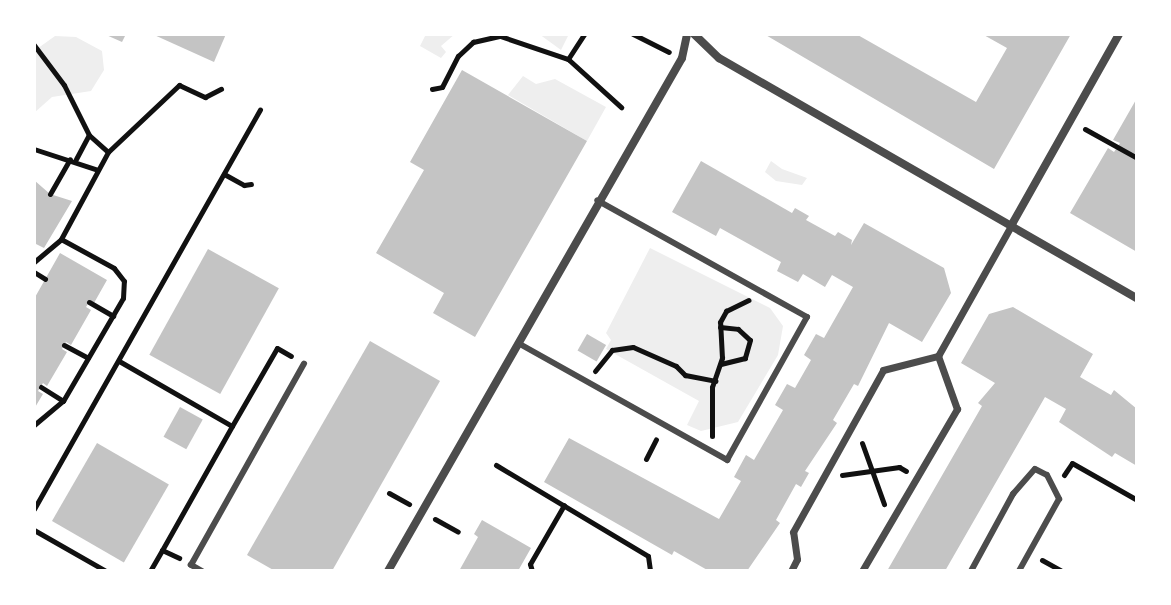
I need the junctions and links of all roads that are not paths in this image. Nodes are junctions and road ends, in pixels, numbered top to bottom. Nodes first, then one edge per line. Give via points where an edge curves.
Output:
1 (687, 34) edge
2 (694, 34) edge
3 (1119, 34) edge
4 (597, 200) junction
5 (1011, 226) junction
6 (1137, 298) edge
7 (518, 343) junction
8 (938, 356) junction
9 (304, 364) road end
10 (202, 571) edge
11 (388, 571) edge
12 (791, 571) edge
13 (862, 571) edge
14 (971, 571) edge
15 (1019, 571) edge

1 - 4 street via 682,58
2 - 5 street via 719,58
3 - 5 street
4 - 7 street
4 - 7 lane via 807,317 727,460
5 - 6 street
5 - 8 street
7 - 11 street
8 - 12 street via 883,370 793,532 797,559
8 - 13 street via 957,409
9 - 10 lane via 191,565
14 - 15 lane via 1013,494 1035,469 1047,475 1059,499

